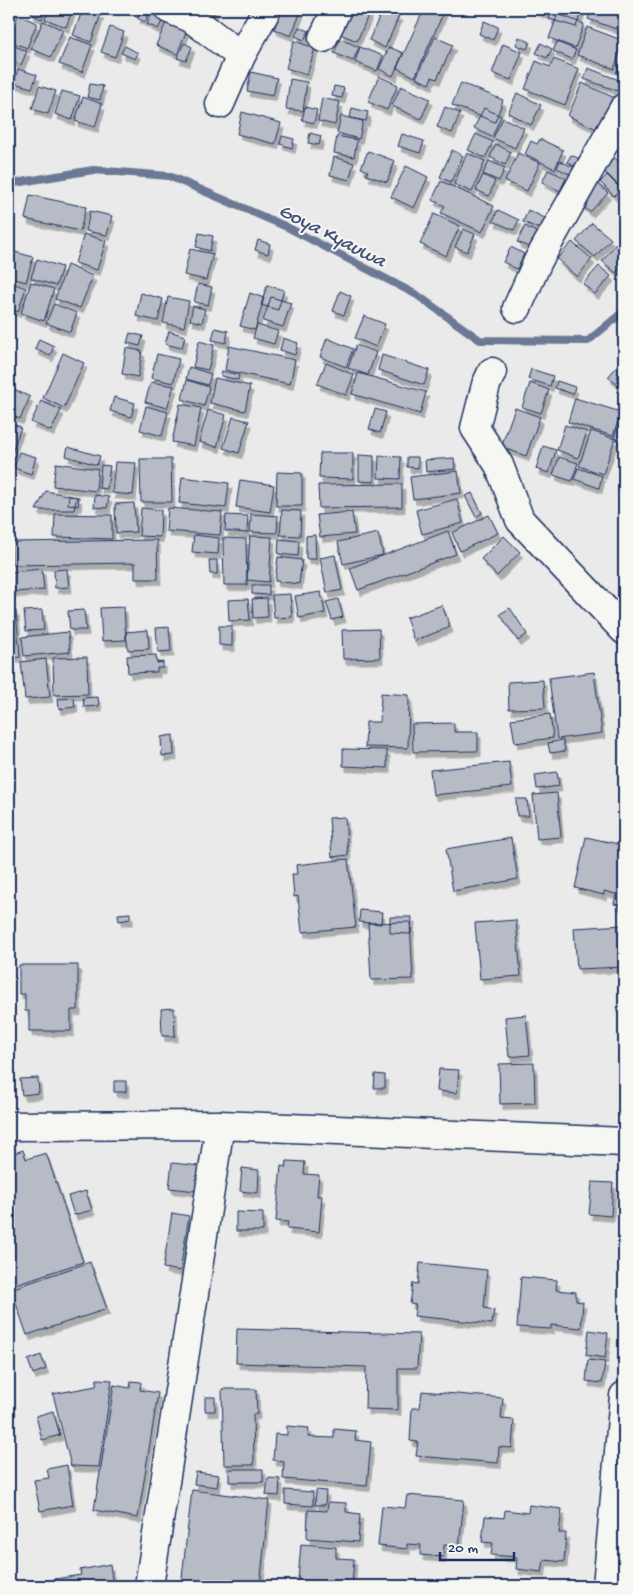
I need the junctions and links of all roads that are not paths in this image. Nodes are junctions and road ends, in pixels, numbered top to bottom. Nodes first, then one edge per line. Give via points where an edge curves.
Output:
1 (170, 9) edge
2 (267, 9) edge
3 (337, 9) edge
4 (323, 38) dead end
5 (241, 56) junction
6 (220, 104) dead end
7 (624, 108) edge
8 (517, 308) dead end
9 (492, 372) dead end
10 (624, 630) edge
11 (220, 1125) junction
12 (9, 1126) edge
13 (624, 1142) edge
14 (624, 1396) edge
15 (149, 1586) edge
16 (607, 1586) edge

1 - 5 street via 191,18
2 - 5 street
3 - 4 street
5 - 6 street
7 - 8 street via 538,261
9 - 10 street via 475,428 499,465 520,520
11 - 12 street
11 - 13 street
11 - 15 street
14 - 16 street

